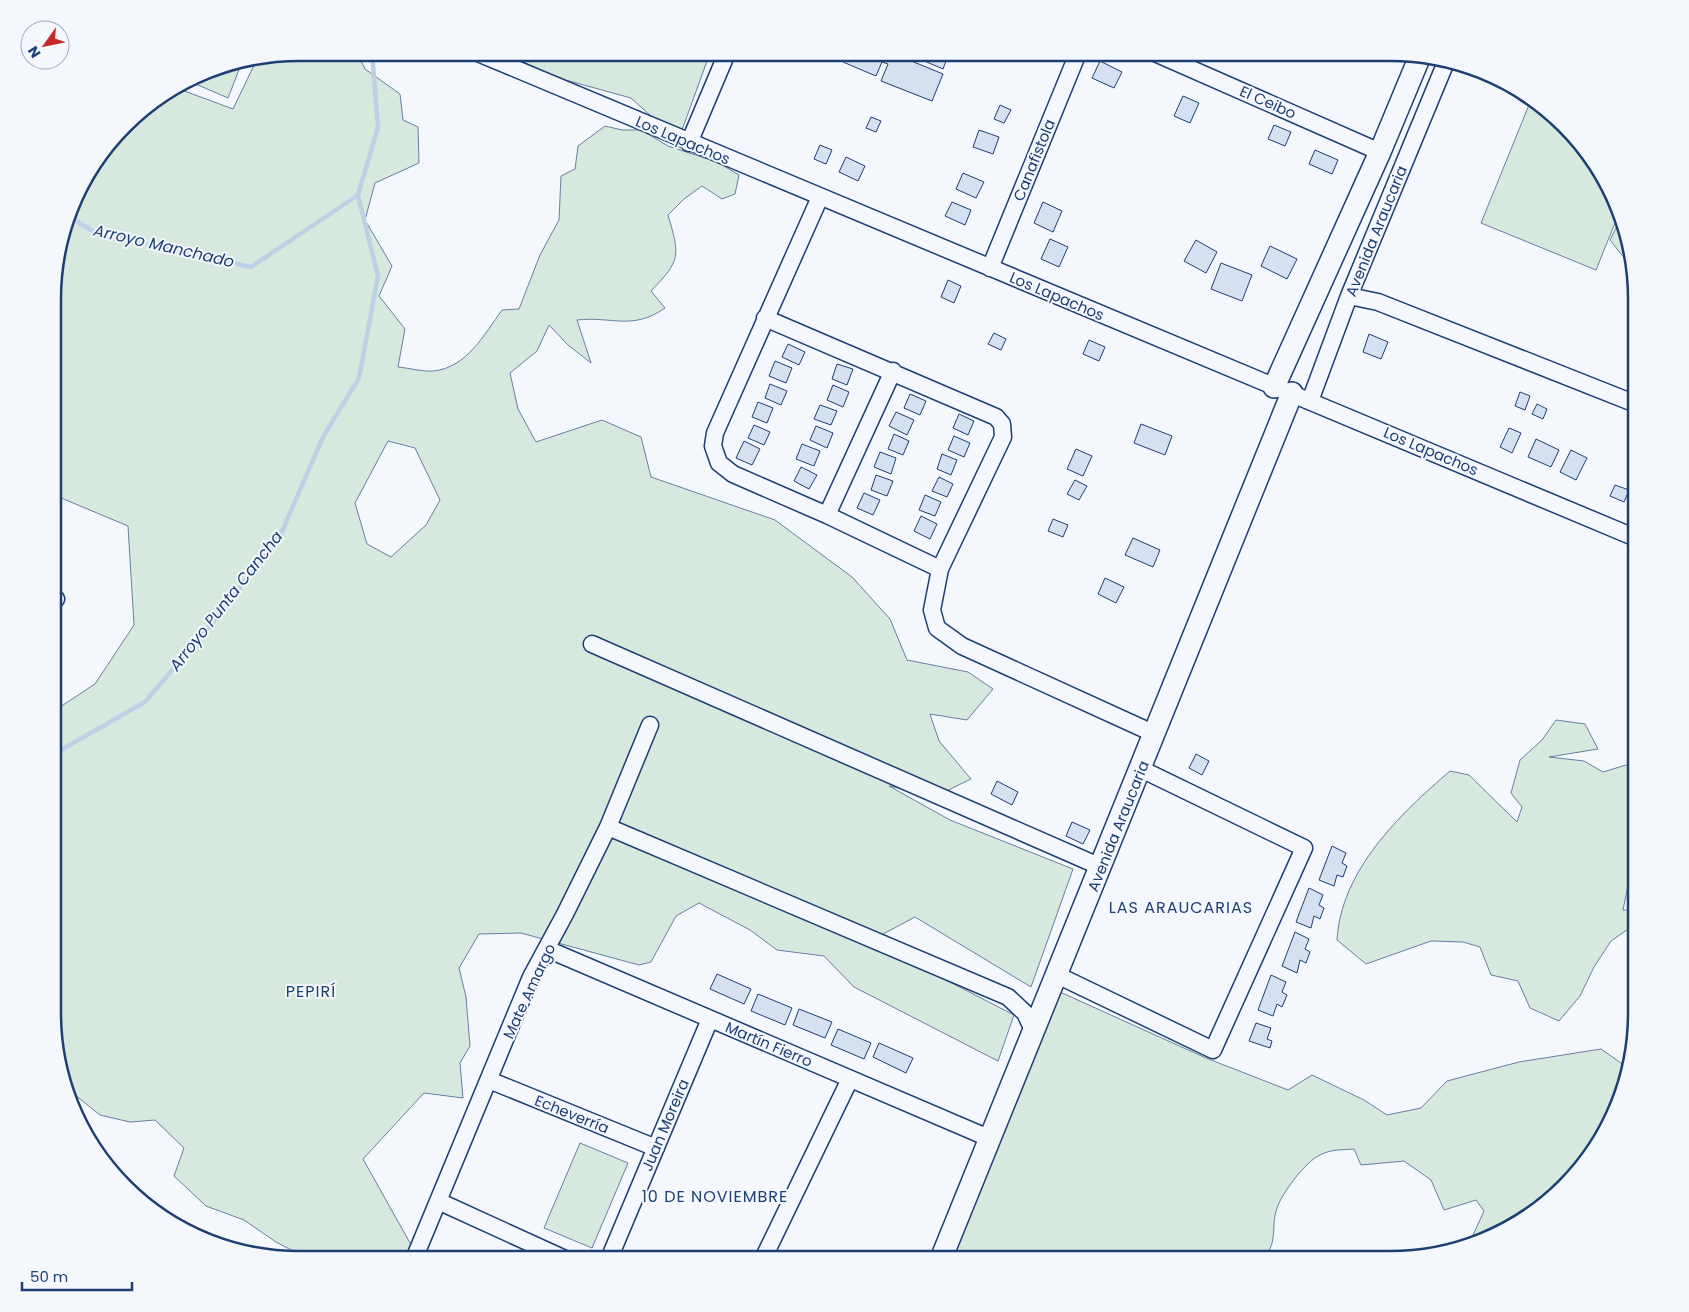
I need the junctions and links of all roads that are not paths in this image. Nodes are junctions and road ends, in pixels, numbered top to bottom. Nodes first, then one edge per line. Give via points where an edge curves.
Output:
1 (497, 61) edge
2 (724, 61) edge
3 (1075, 61) edge
4 (1173, 61) edge
5 (1417, 63) edge
6 (1444, 68) edge
7 (690, 142) junction
8 (1380, 152) junction
9 (820, 197) junction
10 (990, 268) junction
11 (1349, 296) junction
12 (765, 318) junction
13 (892, 372) junction
14 (1292, 393) junction
15 (1628, 401) edge
16 (827, 515) junction
17 (1628, 534) edge
18 (940, 569) junction
19 (592, 644) dead end
20 (650, 725) dead end
21 (1155, 734) junction
22 (1141, 769) junction
23 (608, 827) junction
24 (1101, 867) junction
25 (547, 949) junction
26 (1057, 974) junction
27 (710, 1019) junction
28 (1033, 1030) junction
29 (850, 1079) junction
30 (489, 1080) junction
31 (991, 1139) junction
32 (656, 1148) junction
33 (438, 1201) junction
34 (417, 1251) edge
35 (547, 1251) edge
36 (612, 1251) edge
37 (768, 1251) edge
38 (944, 1251) edge

1 - 7 street, Los Lapachos
2 - 7 street
3 - 10 street, Canafistola
4 - 8 street, El Ceibo
5 - 8 main road, Avenida Araucaria
6 - 11 street, Avenida Araucaria
7 - 9 street, Los Lapachos
8 - 14 main road, Avenida Araucaria
9 - 10 street, Los Lapachos
9 - 12 street
10 - 14 street, Los Lapachos
11 - 14 street, Avenida Araucaria
11 - 15 street via 1378,302
12 - 13 street
12 - 16 street via 713,446 719,463 733,474
13 - 16 street
13 - 18 street via 996,417 1002,424 1003,437
14 - 17 street, Los Lapachos
14 - 21 main road, Avenida Araucaria
16 - 18 street
18 - 21 street via 932,610 937,628 962,646
19 - 24 street
20 - 23 street, Mate Amargo
21 - 22 main road, Avenida Araucaria
22 - 24 main road, Avenida Araucaria
22 - 26 street via 1304,848 1213,1050
23 - 25 street, Mate Amargo
23 - 28 street via 1008,998 1024,1013
24 - 26 main road, Avenida Araucaria
25 - 27 street, Martín Fierro
25 - 30 street, Mate Amargo
26 - 28 main road, Avenida Araucaria
27 - 29 street, Martín Fierro
27 - 32 street, Juan Moreira
28 - 31 main road, Avenida Araucaria
29 - 31 street, Martín Fierro
29 - 37 street
30 - 32 street, Echeverría
30 - 33 street, Mate Amargo
31 - 38 main road, Avenida Araucaria
32 - 36 street, Juan Moreira
33 - 34 street, Mate Amargo
33 - 35 street

